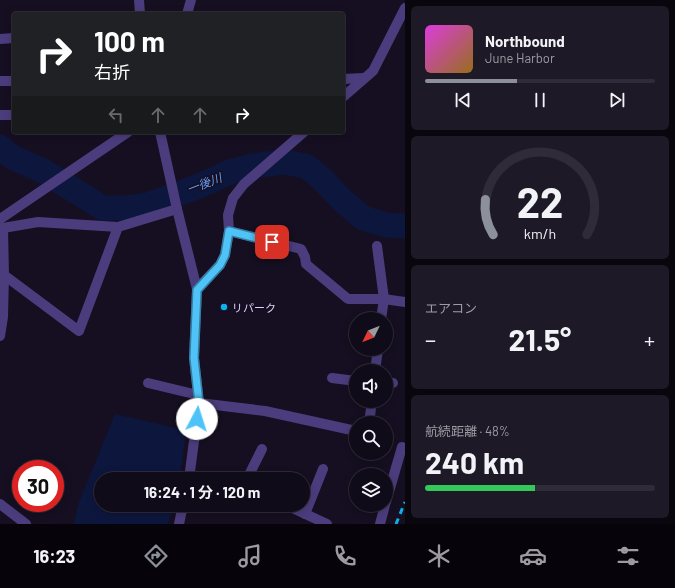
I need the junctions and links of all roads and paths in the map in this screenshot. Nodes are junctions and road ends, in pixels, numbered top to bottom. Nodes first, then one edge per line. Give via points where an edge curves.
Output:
1 (139, 0) edge
2 (191, 0) edge
3 (405, 8) edge
4 (140, 12) edge
5 (188, 12) edge
6 (12, 38) edge
7 (0, 39) edge
8 (364, 78) junction
9 (345, 79) edge
10 (0, 81) edge
11 (12, 81) edge
12 (345, 95) edge
13 (0, 115) edge
14 (12, 115) edge
15 (125, 134) edge
16 (160, 134) edge
17 (302, 134) edge
18 (176, 206) junction
19 (1, 225) edge
20 (118, 227) junction
21 (229, 231) junction
22 (376, 246) dead end
23 (4, 275) junction
24 (197, 290) junction
25 (384, 299) junction
26 (405, 302) edge
27 (382, 312) edge
28 (0, 336) edge
29 (332, 378) dead end
30 (349, 380) edge
31 (148, 383) dead end
32 (198, 399) junction
33 (349, 429) edge
34 (402, 447) dead end
35 (262, 449) dead end
36 (323, 469) dead end
37 (189, 472) edge
38 (250, 472) edge
39 (393, 478) edge
40 (0, 504) edge
41 (182, 512) edge
42 (302, 512) edge
43 (383, 512) edge
44 (306, 514) junction
45 (26, 524) edge
46 (179, 524) edge
47 (327, 524) edge
48 (380, 524) edge

1 - 4 street
2 - 5 street
3 - 8 street via 373,71
6 - 7 street
8 - 9 street
8 - 12 street
10 - 11 street
13 - 14 street
15 - 19 street via 48,186
16 - 18 street
17 - 21 street via 244,184 233,198 228,215
18 - 20 street
18 - 24 street
19 - 20 street via 38,222
19 - 23 street
20 - 23 street via 79,331
21 - 24 street via 225,255 220,265
21 - 25 street via 301,249 306,264 348,299
22 - 25 street
23 - 28 street
24 - 32 street via 194,358
25 - 26 street
25 - 27 street
29 - 30 street
31 - 32 street
32 - 33 street
32 - 37 street
34 - 39 street
35 - 38 street
36 - 44 street
40 - 45 street
41 - 46 street
42 - 44 street
43 - 48 street
44 - 47 street

